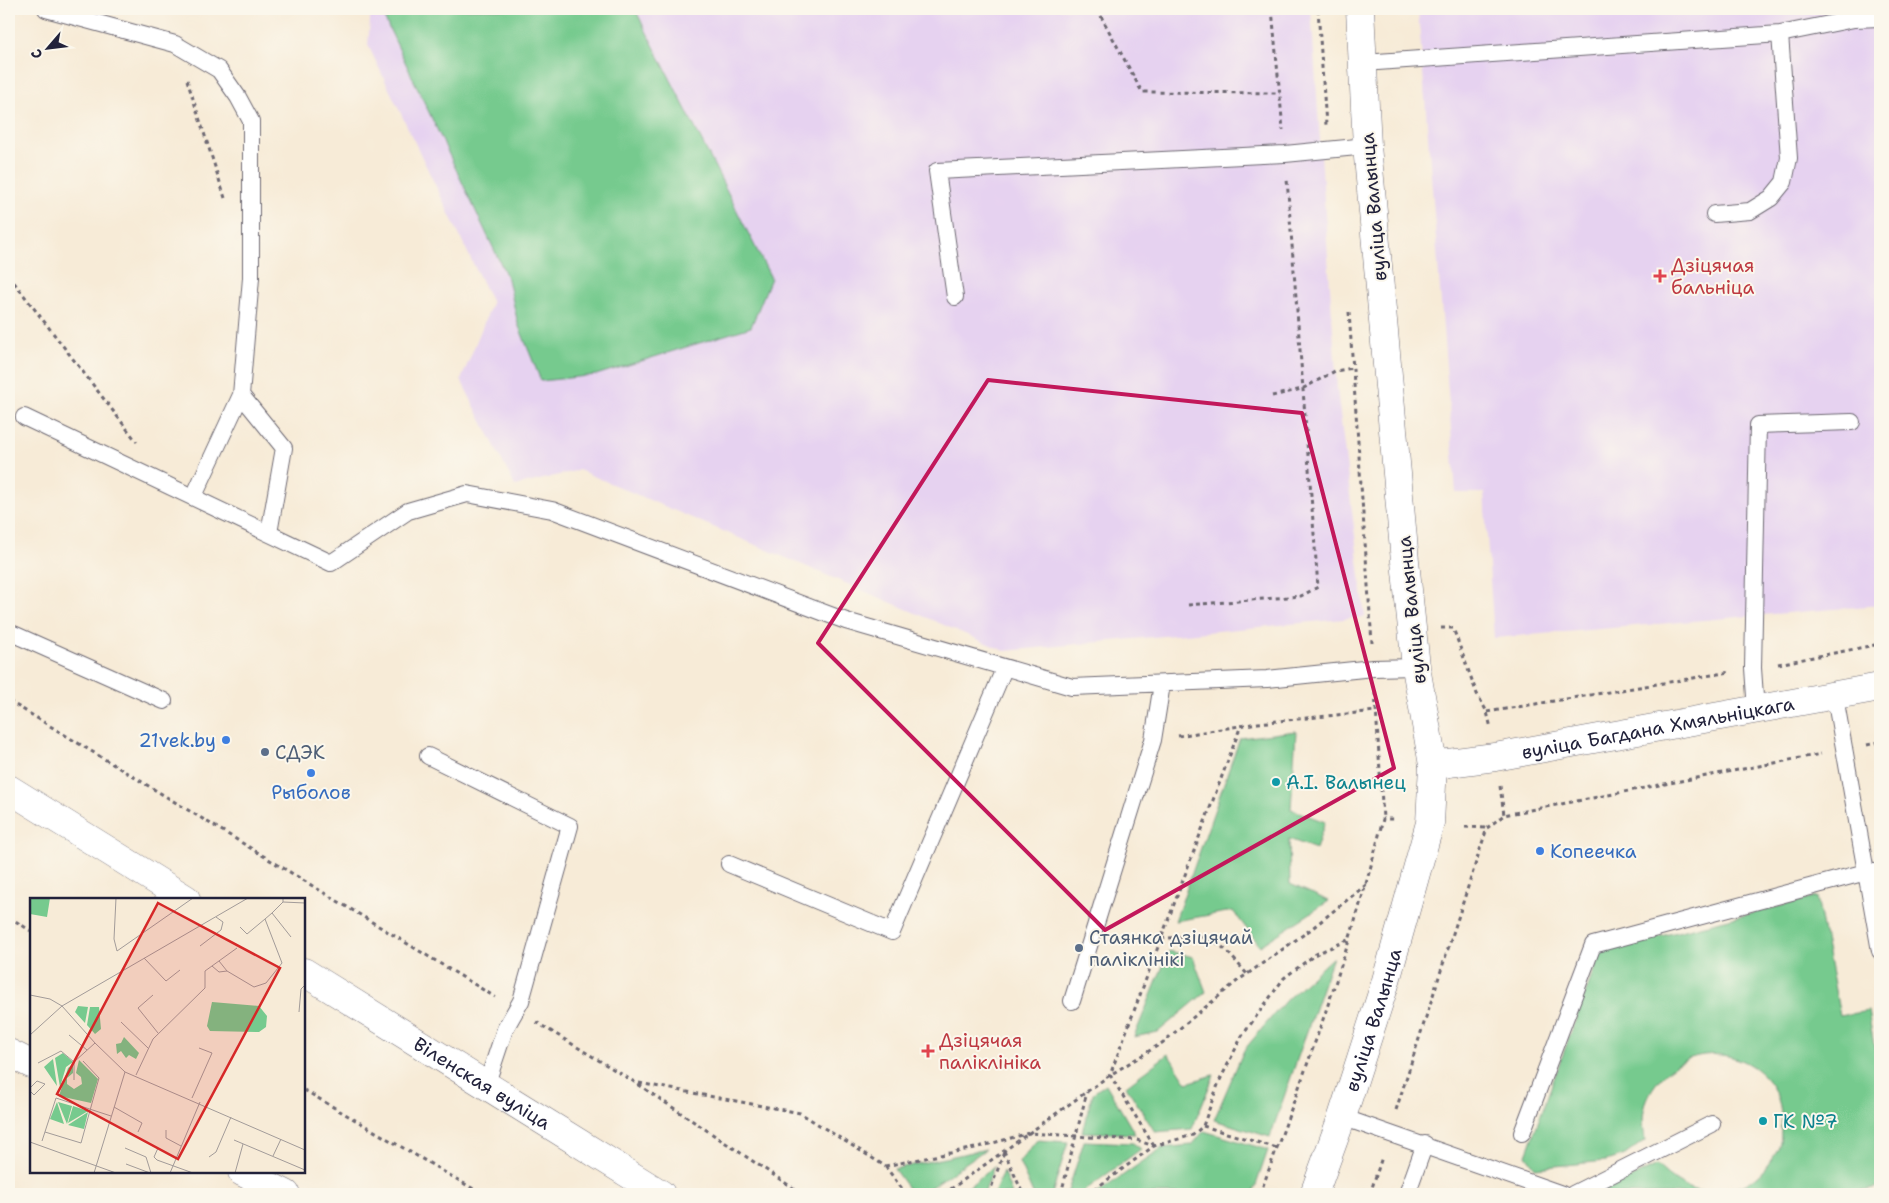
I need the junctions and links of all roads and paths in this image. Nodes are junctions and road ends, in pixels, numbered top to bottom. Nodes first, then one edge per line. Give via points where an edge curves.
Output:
1 (46, 9) edge
2 (1097, 9) edge
3 (1272, 9) edge
4 (1318, 9) edge
5 (1360, 9) edge
6 (1880, 18) edge
7 (1780, 34) junction
8 (175, 44) junction
9 (1363, 63) junction
10 (1280, 93) junction
11 (1367, 146) junction
12 (1326, 150) junction
13 (1285, 154) junction
14 (226, 203) dead end
15 (1714, 214) dead end
16 (9, 276) edge
17 (955, 296) dead end
18 (1349, 302) dead end
19 (1353, 368) junction
20 (1302, 389) junction
21 (241, 395) junction
22 (1272, 396) dead end
23 (24, 417) dead end
24 (1852, 422) dead end
25 (141, 447) dead end
26 (194, 496) junction
27 (269, 532) junction
28 (1188, 605) dead end
29 (1440, 628) dead end
30 (9, 632) edge
31 (1372, 633) dead end
32 (1880, 644) edge
33 (1416, 667) junction
34 (1753, 668) junction
35 (1004, 669) junction
36 (1162, 684) junction
37 (1374, 685) dead end
38 (1880, 688) edge
39 (1835, 697) junction
40 (9, 701) edge
41 (164, 701) dead end
42 (1376, 711) junction
43 (1756, 711) junction
44 (1487, 712) junction
45 (1240, 728) junction
46 (1492, 733) dead end
47 (1153, 740) junction
48 (1843, 750) junction
49 (428, 756) dead end
50 (1433, 766) junction
51 (1499, 781) dead end
52 (9, 789) edge
53 (1504, 815) junction
54 (1383, 819) junction
55 (1393, 819) dead end
56 (1465, 827) dead end
57 (1487, 828) junction
58 (729, 864) dead end
59 (1873, 872) edge
60 (1367, 884) junction
61 (184, 898) edge
62 (9, 917) edge
63 (30, 929) edge
64 (1161, 939) junction
65 (1350, 939) junction
66 (1880, 951) edge
67 (305, 973) edge
68 (1247, 974) junction
69 (1072, 1001) dead end
70 (516, 1010) junction
71 (9, 1053) edge
72 (30, 1064) edge
73 (1110, 1075) junction
74 (636, 1083) junction
75 (486, 1086) junction
76 (305, 1091) edge
77 (1088, 1091) junction
78 (1342, 1117) junction
79 (1712, 1124) dead end
80 (1203, 1126) junction
81 (1389, 1132) junction
82 (1029, 1133) junction
83 (1522, 1133) dead end
84 (1076, 1136) junction
85 (1425, 1144) junction
86 (1154, 1146) junction
87 (1277, 1148) junction
88 (1004, 1151) junction
89 (885, 1166) junction
90 (244, 1173) edge
91 (286, 1194) edge
92 (482, 1194) edge
93 (661, 1194) edge
94 (802, 1194) edge
95 (906, 1194) edge
96 (944, 1194) edge
97 (989, 1194) edge
98 (1023, 1194) edge
99 (1061, 1194) edge
100 (1088, 1194) edge
101 (1260, 1194) edge
102 (1314, 1194) edge
103 (1370, 1194) edge
104 (1407, 1194) edge
105 (1562, 1194) edge
106 (1573, 1194) edge

1 - 8 lane
2 - 10 path via 1142,92
3 - 10 path
4 - 12 path
5 - 9 street, вуліца Валынца
6 - 7 lane via 1854,19
7 - 9 lane
7 - 15 lane via 1789,158 1784,182 1771,198 1750,211
8 - 14 path
8 - 21 lane via 219,70 238,96 250,121 251,278
9 - 11 street, вуліца Валынца
10 - 13 path
11 - 12 lane
11 - 33 street, вуліца Валынца
12 - 13 lane
13 - 17 lane via 937,171
13 - 20 path
16 - 25 path
18 - 19 path
19 - 20 path via 1335,371
19 - 31 path
20 - 22 path
20 - 28 path via 1318,587 1300,596
21 - 26 lane
21 - 27 lane via 284,448
23 - 26 lane
24 - 34 lane via 1758,425
26 - 27 lane
27 - 35 lane via 331,563 408,511 467,494 552,510 846,621
29 - 44 path via 1453,628 1477,694
30 - 41 lane
32 - 34 path
33 - 36 lane via 1373,668 1266,680
33 - 50 street, вуліца Валынца
34 - 43 lane
34 - 44 path
35 - 36 lane via 1072,687
35 - 58 lane via 892,932
36 - 47 lane
37 - 42 path
38 - 39 street, вуліца Багдана Хмяльніцкага
39 - 43 street, вуліца Багдана Хмяльніцкага
39 - 48 lane
40 - 70 path
42 - 45 path
42 - 54 path
43 - 50 street, вуліца Багдана Хмяльніцкага
44 - 46 path
45 - 47 path
45 - 64 path
47 - 69 lane
48 - 53 path
48 - 59 lane
49 - 70 lane via 570,826
50 - 78 street, вуліца Валынца via 1430,823 1386,984
51 - 53 path
52 - 61 street
53 - 57 path
54 - 55 path
54 - 60 path
56 - 57 path
57 - 81 path
59 - 66 lane
59 - 83 lane via 1593,945
60 - 65 path
60 - 68 path via 1310,930
62 - 63 path
64 - 68 path via 1210,938 1221,944
64 - 73 path
65 - 80 path via 1316,954 1284,978 1242,1036 1219,1082
65 - 87 path
67 - 75 street, Віленская вуліца
68 - 73 path via 1162,1043
70 - 74 path
70 - 75 lane via 505,1029
71 - 72 street
73 - 77 path
73 - 86 path
74 - 89 path via 800,1113
74 - 94 path
75 - 93 street, Віленская вуліца
76 - 92 path
77 - 82 path
77 - 84 path
78 - 81 lane
78 - 102 street, вуліца Валынца
79 - 106 lane
80 - 86 path via 1192,1135
80 - 87 path
81 - 85 lane
81 - 103 path
82 - 84 path
82 - 88 path
82 - 89 path via 975,1148
84 - 86 path via 1137,1140
84 - 99 path
85 - 104 lane
85 - 105 lane
86 - 100 path
87 - 101 path
88 - 96 path
88 - 97 path
88 - 98 path
89 - 95 path
90 - 91 street

